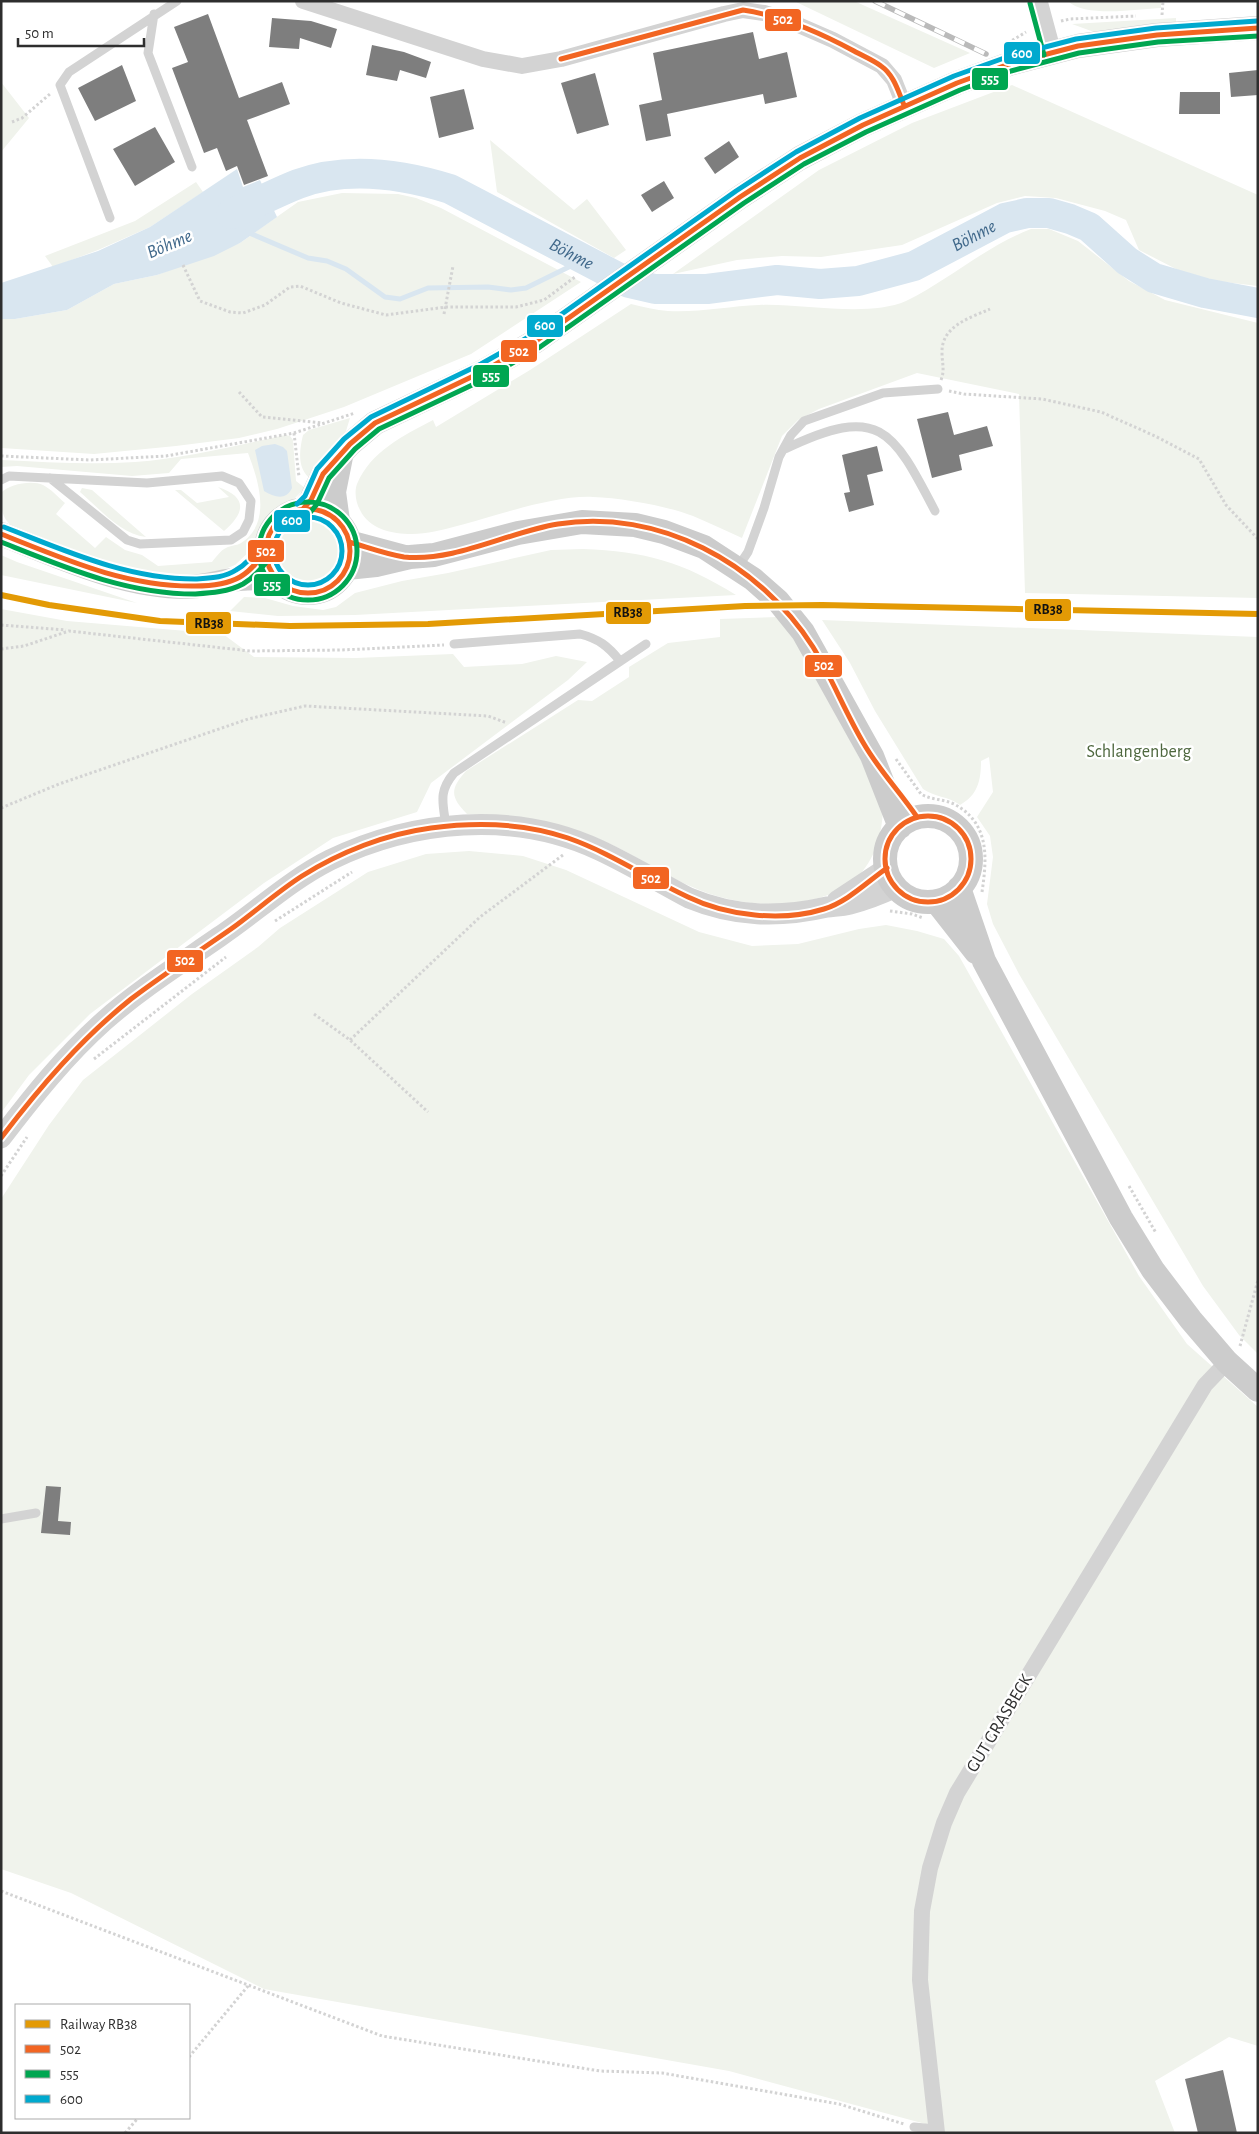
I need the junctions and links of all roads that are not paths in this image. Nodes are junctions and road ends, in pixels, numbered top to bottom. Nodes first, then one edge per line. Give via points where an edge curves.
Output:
1 (177, 1) edge
2 (303, 1) edge
3 (1037, 1) edge
4 (154, 14) junction
5 (1258, 28) edge
6 (1050, 53) junction
7 (904, 106) junction
8 (192, 167) dead end
9 (110, 218) dead end
10 (938, 389) road end
11 (785, 449) junction
12 (341, 457) junction
13 (50, 478) junction
14 (1, 480) edge
15 (302, 510) junction
16 (935, 511) dead end
17 (343, 531) junction
18 (1, 534) edge
19 (266, 550) junction
20 (410, 558) junction
21 (347, 568) junction
22 (738, 568) junction
23 (237, 579) junction
24 (277, 579) junction
25 (454, 644) road end
26 (646, 644) dead end
27 (620, 661) junction
28 (909, 822) junction
29 (446, 826) junction
30 (892, 878) junction
31 (953, 904) junction
32 (1, 1138) edge
33 (1233, 1352) junction
34 (1258, 1390) edge
35 (36, 1513) dead end
36 (1, 1519) edge
37 (914, 2126) road end
38 (936, 2131) edge

1 - 4 lane
2 - 7 street via 482,60 522,66 561,59 724,14 743,10 764,13 832,40 882,66 894,80
3 - 6 street
4 - 8 lane via 148,53
4 - 9 lane via 69,72 60,85
5 - 6 main road via 1104,41
6 - 7 main road via 1000,68
7 - 12 main road via 800,158 556,328 489,368 375,423 350,444
10 - 11 lane via 883,393 804,422 791,435
11 - 16 lane via 827,432 856,425 879,430 899,449
11 - 22 lane via 775,467 748,552
12 - 15 main road via 323,474 311,500
12 - 17 main road via 334,492
13 - 13 lane via 127,540 140,544 231,540 243,532 250,520 251,500 240,483 222,476 147,483
13 - 14 lane via 9,476
15 - 17 main road via 328,514
15 - 19 main road via 281,519 273,528
17 - 20 main road
17 - 21 main road via 350,550
18 - 23 main road via 94,570 137,582 187,587
19 - 23 main road
19 - 24 main road via 267,561
20 - 21 main road
20 - 22 main road via 450,552 559,524 611,522 685,539
21 - 24 main road via 332,586 309,593 297,592
22 - 28 main road via 778,601 803,632 882,755
23 - 24 main road
25 - 27 lane via 580,634 608,646
26 - 27 lane
27 - 29 lane via 454,773 446,782 442,796
28 - 30 main road via 894,834 887,850
28 - 31 main road via 926,816 944,819 953,823 965,837 971,864
29 - 30 street via 512,826 539,831 570,852 598,850 689,898 720,910 765,915 797,913 865,900
29 - 32 street via 407,832 367,844 328,861 277,894 104,1021 42,1084
30 - 31 main road via 914,899
31 - 33 main road via 1121,1218 1153,1270 1191,1320
33 - 34 main road
33 - 38 street, GUT GRASBECK via 1204,1385 957,1793 944,1823 930,1868 922,1912 920,1980
35 - 36 lane
37 - 38 lane

